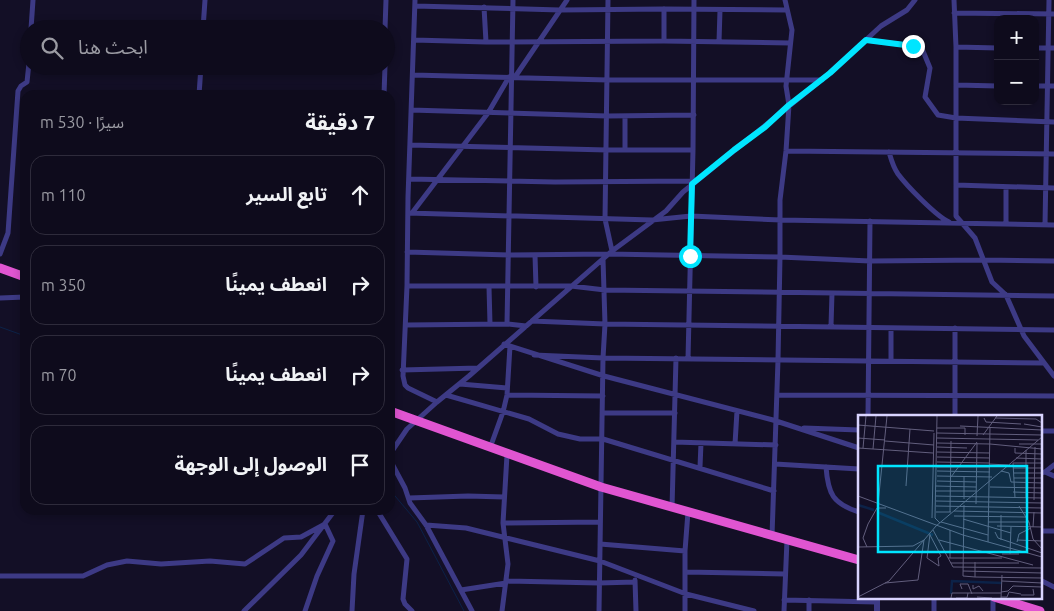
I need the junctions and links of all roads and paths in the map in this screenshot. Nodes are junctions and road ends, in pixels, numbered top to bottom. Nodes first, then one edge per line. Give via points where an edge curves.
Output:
1 (33, 0) edge
2 (205, 0) edge
3 (386, 0) edge
4 (513, 0) edge
5 (567, 0) edge
6 (608, 0) edge
7 (694, 0) edge
8 (785, 0) edge
9 (915, 0) edge
10 (954, 0) edge
11 (1049, 0) edge
12 (415, 3) edge
13 (484, 7) junction
14 (513, 8) junction
15 (664, 9) junction
16 (694, 9) junction
17 (560, 10) junction
18 (607, 10) junction
19 (720, 10) junction
20 (786, 10) junction
21 (954, 13) junction
22 (1051, 14) edge
23 (32, 20) edge
24 (204, 20) edge
25 (385, 20) edge
26 (414, 40) junction
27 (866, 40) junction
28 (664, 41) junction
29 (486, 42) junction
30 (513, 42) junction
31 (538, 42) junction
32 (608, 42) junction
33 (694, 42) junction
34 (719, 42) junction
35 (790, 43) junction
36 (956, 48) junction
37 (994, 48) edge
38 (1051, 48) edge
39 (28, 75) edge
40 (200, 75) edge
41 (385, 75) edge
42 (413, 75) junction
43 (512, 77) junction
44 (693, 79) junction
45 (608, 80) junction
46 (787, 80) junction
47 (822, 80) junction
48 (956, 86) junction
49 (994, 86) edge
50 (1051, 86) edge
51 (199, 90) edge
52 (384, 90) edge
53 (789, 105) junction
54 (411, 110) junction
55 (488, 113) junction
56 (510, 114) junction
57 (694, 115) junction
58 (608, 116) junction
59 (625, 116) junction
60 (956, 118) junction
61 (1047, 122) junction
62 (1054, 122) edge
63 (410, 145) junction
64 (510, 146) junction
65 (462, 147) junction
66 (607, 150) junction
67 (625, 150) junction
68 (693, 150) junction
69 (786, 151) junction
70 (889, 152) junction
71 (956, 153) junction
72 (1045, 154) junction
73 (1054, 154) edge
74 (409, 179) junction
75 (438, 180) junction
76 (510, 182) junction
77 (606, 183) junction
78 (692, 183) junction
79 (956, 185) junction
80 (1006, 186) junction
81 (1045, 188) junction
82 (1054, 188) edge
83 (410, 213) junction
84 (510, 216) junction
85 (691, 216) junction
86 (605, 219) junction
87 (652, 220) junction
88 (781, 220) junction
89 (870, 221) junction
90 (950, 223) junction
91 (962, 223) junction
92 (1006, 224) junction
93 (1044, 225) junction
94 (1054, 225) edge
95 (407, 252) junction
96 (610, 253) junction
97 (0, 254) edge
98 (535, 255) junction
99 (509, 256) junction
100 (690, 256) junction
101 (780, 257) junction
102 (603, 259) junction
103 (984, 260) junction
104 (870, 261) junction
105 (1054, 262) edge
106 (0, 268) edge
107 (20, 275) edge
108 (407, 286) junction
109 (571, 286) junction
110 (490, 287) junction
111 (507, 287) junction
112 (536, 287) junction
113 (605, 290) junction
114 (689, 291) junction
115 (780, 292) junction
116 (832, 293) junction
117 (869, 294) junction
118 (1006, 295) junction
119 (1054, 296) edge
120 (20, 297) edge
121 (0, 298) edge
122 (532, 321) junction
123 (490, 324) junction
124 (507, 324) junction
125 (605, 324) junction
126 (689, 324) junction
127 (406, 325) junction
128 (778, 325) junction
129 (526, 326) junction
130 (831, 326) junction
131 (869, 327) junction
132 (891, 328) junction
133 (955, 328) junction
134 (1021, 329) junction
135 (1054, 330) edge
136 (507, 345) junction
137 (534, 355) junction
138 (603, 358) junction
139 (676, 358) junction
140 (688, 358) junction
141 (778, 360) junction
142 (868, 360) junction
143 (892, 361) junction
144 (955, 361) junction
145 (1043, 363) junction
146 (478, 368) junction
147 (402, 370) junction
148 (604, 376) junction
149 (1054, 376) edge
150 (459, 384) junction
151 (507, 392) junction
152 (676, 394) junction
153 (446, 395) junction
154 (777, 395) junction
155 (603, 396) junction
156 (868, 396) junction
157 (955, 396) junction
158 (1054, 396) edge
159 (437, 402) junction
160 (737, 411) junction
161 (503, 412) junction
162 (675, 413) junction
163 (395, 414) edge
164 (603, 414) junction
165 (868, 415) edge
166 (955, 415) edge
167 (417, 421) junction
168 (776, 422) junction
169 (796, 428) junction
170 (858, 430) edge
171 (603, 439) junction
172 (674, 442) junction
173 (701, 443) junction
174 (735, 444) junction
175 (776, 445) junction
176 (395, 446) edge
177 (490, 448) junction
178 (858, 448) edge
179 (507, 454) junction
180 (674, 459) junction
181 (775, 464) junction
182 (1054, 465) edge
183 (700, 467) junction
184 (826, 467) junction
185 (395, 469) edge
186 (858, 469) edge
187 (1043, 472) edge
188 (1054, 476) edge
189 (601, 486) junction
190 (774, 491) junction
191 (504, 497) junction
192 (409, 498) junction
193 (672, 508) junction
194 (688, 512) junction
195 (858, 512) edge
196 (331, 515) edge
197 (362, 515) edge
198 (380, 515) edge
199 (600, 522) junction
200 (503, 523) junction
201 (325, 524) junction
202 (426, 525) junction
203 (772, 536) junction
204 (504, 538) junction
205 (787, 540) junction
206 (600, 544) junction
207 (685, 551) junction
208 (858, 560) edge
209 (600, 561) junction
210 (686, 572) junction
211 (635, 574) junction
212 (784, 574) junction
213 (0, 576) edge
214 (1042, 581) edge
215 (506, 582) junction
216 (635, 582) junction
217 (599, 583) junction
218 (1054, 587) edge
219 (461, 590) junction
220 (686, 594) junction
221 (934, 598) edge
222 (994, 598) edge
223 (997, 598) edge
224 (784, 600) junction
225 (809, 600) junction
226 (877, 600) edge
227 (244, 611) edge
228 (305, 611) edge
229 (352, 611) edge
230 (412, 611) edge
231 (472, 611) edge
232 (502, 611) edge
233 (599, 611) edge
234 (636, 611) edge
235 (685, 611) edge
236 (754, 611) edge
237 (784, 611) edge
238 (809, 611) edge
239 (877, 611) edge
240 (934, 611) edge
241 (993, 611) edge
242 (1040, 611) edge

1 - 23 street
2 - 24 street
3 - 25 street
4 - 14 street
5 - 17 street
6 - 18 street
7 - 16 street
8 - 20 street
9 - 27 street via 907,10
10 - 21 street
11 - 22 street
12 - 13 street
12 - 26 street
13 - 14 street
13 - 29 street
14 - 17 street
14 - 30 street
15 - 16 street
15 - 18 street
15 - 28 street
16 - 19 street
16 - 33 street
17 - 18 street
17 - 31 street
18 - 32 street
19 - 20 street
19 - 34 street
20 - 35 street via 791,26
21 - 22 street
21 - 36 street
22 - 38 street
26 - 29 street
26 - 42 street
27 - 47 street
27 - 60 street via 913,46 923,51 930,68 926,99 938,115
28 - 32 street
28 - 33 street
29 - 30 street
30 - 31 street
30 - 43 street
31 - 32 street
31 - 43 street
32 - 45 street
33 - 34 street
33 - 44 street
34 - 35 street
35 - 46 street
36 - 37 street
36 - 48 street
38 - 50 street
39 - 97 street via 27,82 18,91 8,233
40 - 51 street
41 - 52 street
42 - 43 street
42 - 54 street
43 - 45 street
43 - 55 street
43 - 56 street
44 - 45 street
44 - 46 street
44 - 57 street
45 - 58 street
46 - 47 street
46 - 53 street
47 - 53 street
48 - 49 street
48 - 60 street
50 - 61 street
53 - 69 street
53 - 78 street
54 - 55 street
54 - 63 street
55 - 56 street
55 - 65 street
56 - 58 street
56 - 64 street
57 - 59 street
57 - 68 street
58 - 59 street
58 - 66 street
59 - 67 street
60 - 61 street
60 - 71 street
61 - 62 street
61 - 72 street
63 - 65 street
63 - 74 street
64 - 65 street
64 - 66 street
64 - 76 street
65 - 75 street
66 - 67 street
66 - 77 street
67 - 68 street
68 - 78 street
69 - 70 street
69 - 88 street via 780,190
70 - 71 street
70 - 90 street via 903,180
71 - 72 street
71 - 79 street
72 - 73 street
72 - 81 street
74 - 75 street
74 - 83 street
75 - 76 street
75 - 83 street
76 - 77 street
76 - 84 street
77 - 78 street
77 - 86 street
78 - 85 street
78 - 87 street via 666,211
79 - 80 street
79 - 91 street via 956,216
80 - 81 street
80 - 92 street
81 - 82 street
81 - 93 street
83 - 84 street
83 - 95 street
84 - 86 street
84 - 99 street
85 - 87 street
85 - 88 street
85 - 100 street
86 - 87 street
86 - 96 street
87 - 96 street
88 - 89 street
88 - 101 street
89 - 90 street
89 - 104 street
90 - 91 street
91 - 92 street
91 - 103 street via 975,238
92 - 93 street
93 - 94 street
95 - 99 street
95 - 108 street
96 - 98 street
96 - 100 street
96 - 102 street
98 - 99 street
98 - 112 street
99 - 111 street
100 - 101 street
100 - 114 street
101 - 104 street
101 - 115 street
102 - 109 street
102 - 113 street
103 - 104 street
103 - 105 street
103 - 118 street via 992,282
104 - 117 street
106 - 107 highway
108 - 110 street
108 - 127 street
109 - 112 street
109 - 113 street
109 - 122 street
110 - 111 street
110 - 123 street
111 - 112 street
111 - 124 street
113 - 114 street
113 - 125 street
114 - 115 street
114 - 126 street
115 - 116 street
115 - 128 street
116 - 117 street
116 - 130 street
117 - 118 street
117 - 131 street
118 - 119 street
118 - 134 street
120 - 121 street
122 - 125 street
122 - 129 street
123 - 124 street
123 - 127 street
124 - 129 street
125 - 126 street
125 - 138 street
126 - 128 street
126 - 140 street
127 - 147 street
128 - 130 street
128 - 141 street
129 - 136 street
130 - 131 street
131 - 132 street
131 - 142 street
132 - 133 street
132 - 143 street
133 - 134 street
133 - 144 street
134 - 135 street
134 - 145 street
136 - 137 street
136 - 146 street
136 - 151 street
137 - 138 street
137 - 148 street
138 - 139 street
138 - 148 street
139 - 140 street
139 - 152 street
140 - 141 street
141 - 142 street
141 - 154 street
142 - 143 street
142 - 156 street
143 - 144 street
144 - 145 street
144 - 157 street
145 - 149 street
146 - 147 street
146 - 150 street
147 - 159 street via 403,381 408,388
148 - 152 street
148 - 155 street
150 - 151 street
150 - 153 street
151 - 155 street
151 - 161 street
152 - 160 street
152 - 162 street
153 - 159 street
153 - 161 street
154 - 156 street
154 - 168 street
155 - 164 street
156 - 157 street
156 - 165 street
157 - 158 street
157 - 166 street
159 - 167 street
160 - 168 street
160 - 174 street
161 - 171 street via 529,419 558,434 580,439
161 - 177 street
162 - 164 street
162 - 172 street
163 - 167 highway
164 - 171 street
167 - 176 street via 406,429
167 - 177 highway
168 - 169 street
168 - 175 street
169 - 170 street
169 - 178 street
171 - 180 street
171 - 189 street
172 - 173 street
172 - 180 street
173 - 174 street
173 - 183 street
174 - 175 street
175 - 181 street
177 - 179 highway
179 - 189 highway
179 - 191 street
180 - 183 street
180 - 193 street
181 - 184 street
181 - 190 street
182 - 187 street
183 - 190 street
184 - 186 street
184 - 195 street via 829,490 834,499
185 - 192 street
187 - 188 street
189 - 193 highway
189 - 199 street
190 - 203 street
191 - 192 street
191 - 200 street
192 - 202 street via 417,516
193 - 194 highway
194 - 203 highway
194 - 207 street
196 - 201 street
197 - 229 street
198 - 230 street via 407,559 403,599
199 - 200 street
199 - 206 street
200 - 204 street
201 - 213 street via 301,537 284,538 245,564 128,561 107,565 83,576
201 - 227 street via 291,566
201 - 228 street via 333,541
202 - 204 street via 460,527
202 - 219 street
203 - 205 highway
204 - 209 street
204 - 215 street via 508,555
205 - 208 highway
205 - 212 street
206 - 207 street
206 - 209 street
207 - 210 street
209 - 211 street
209 - 217 street
210 - 212 street
210 - 220 street
211 - 216 street
211 - 220 street
212 - 224 street
214 - 218 street
215 - 217 street
215 - 219 street
215 - 232 street
216 - 217 street
216 - 234 street
217 - 233 street
219 - 231 street
220 - 235 street
220 - 236 street
221 - 240 street
222 - 241 street
223 - 242 highway
224 - 225 street
224 - 237 street
225 - 226 street
225 - 238 street
226 - 239 street

